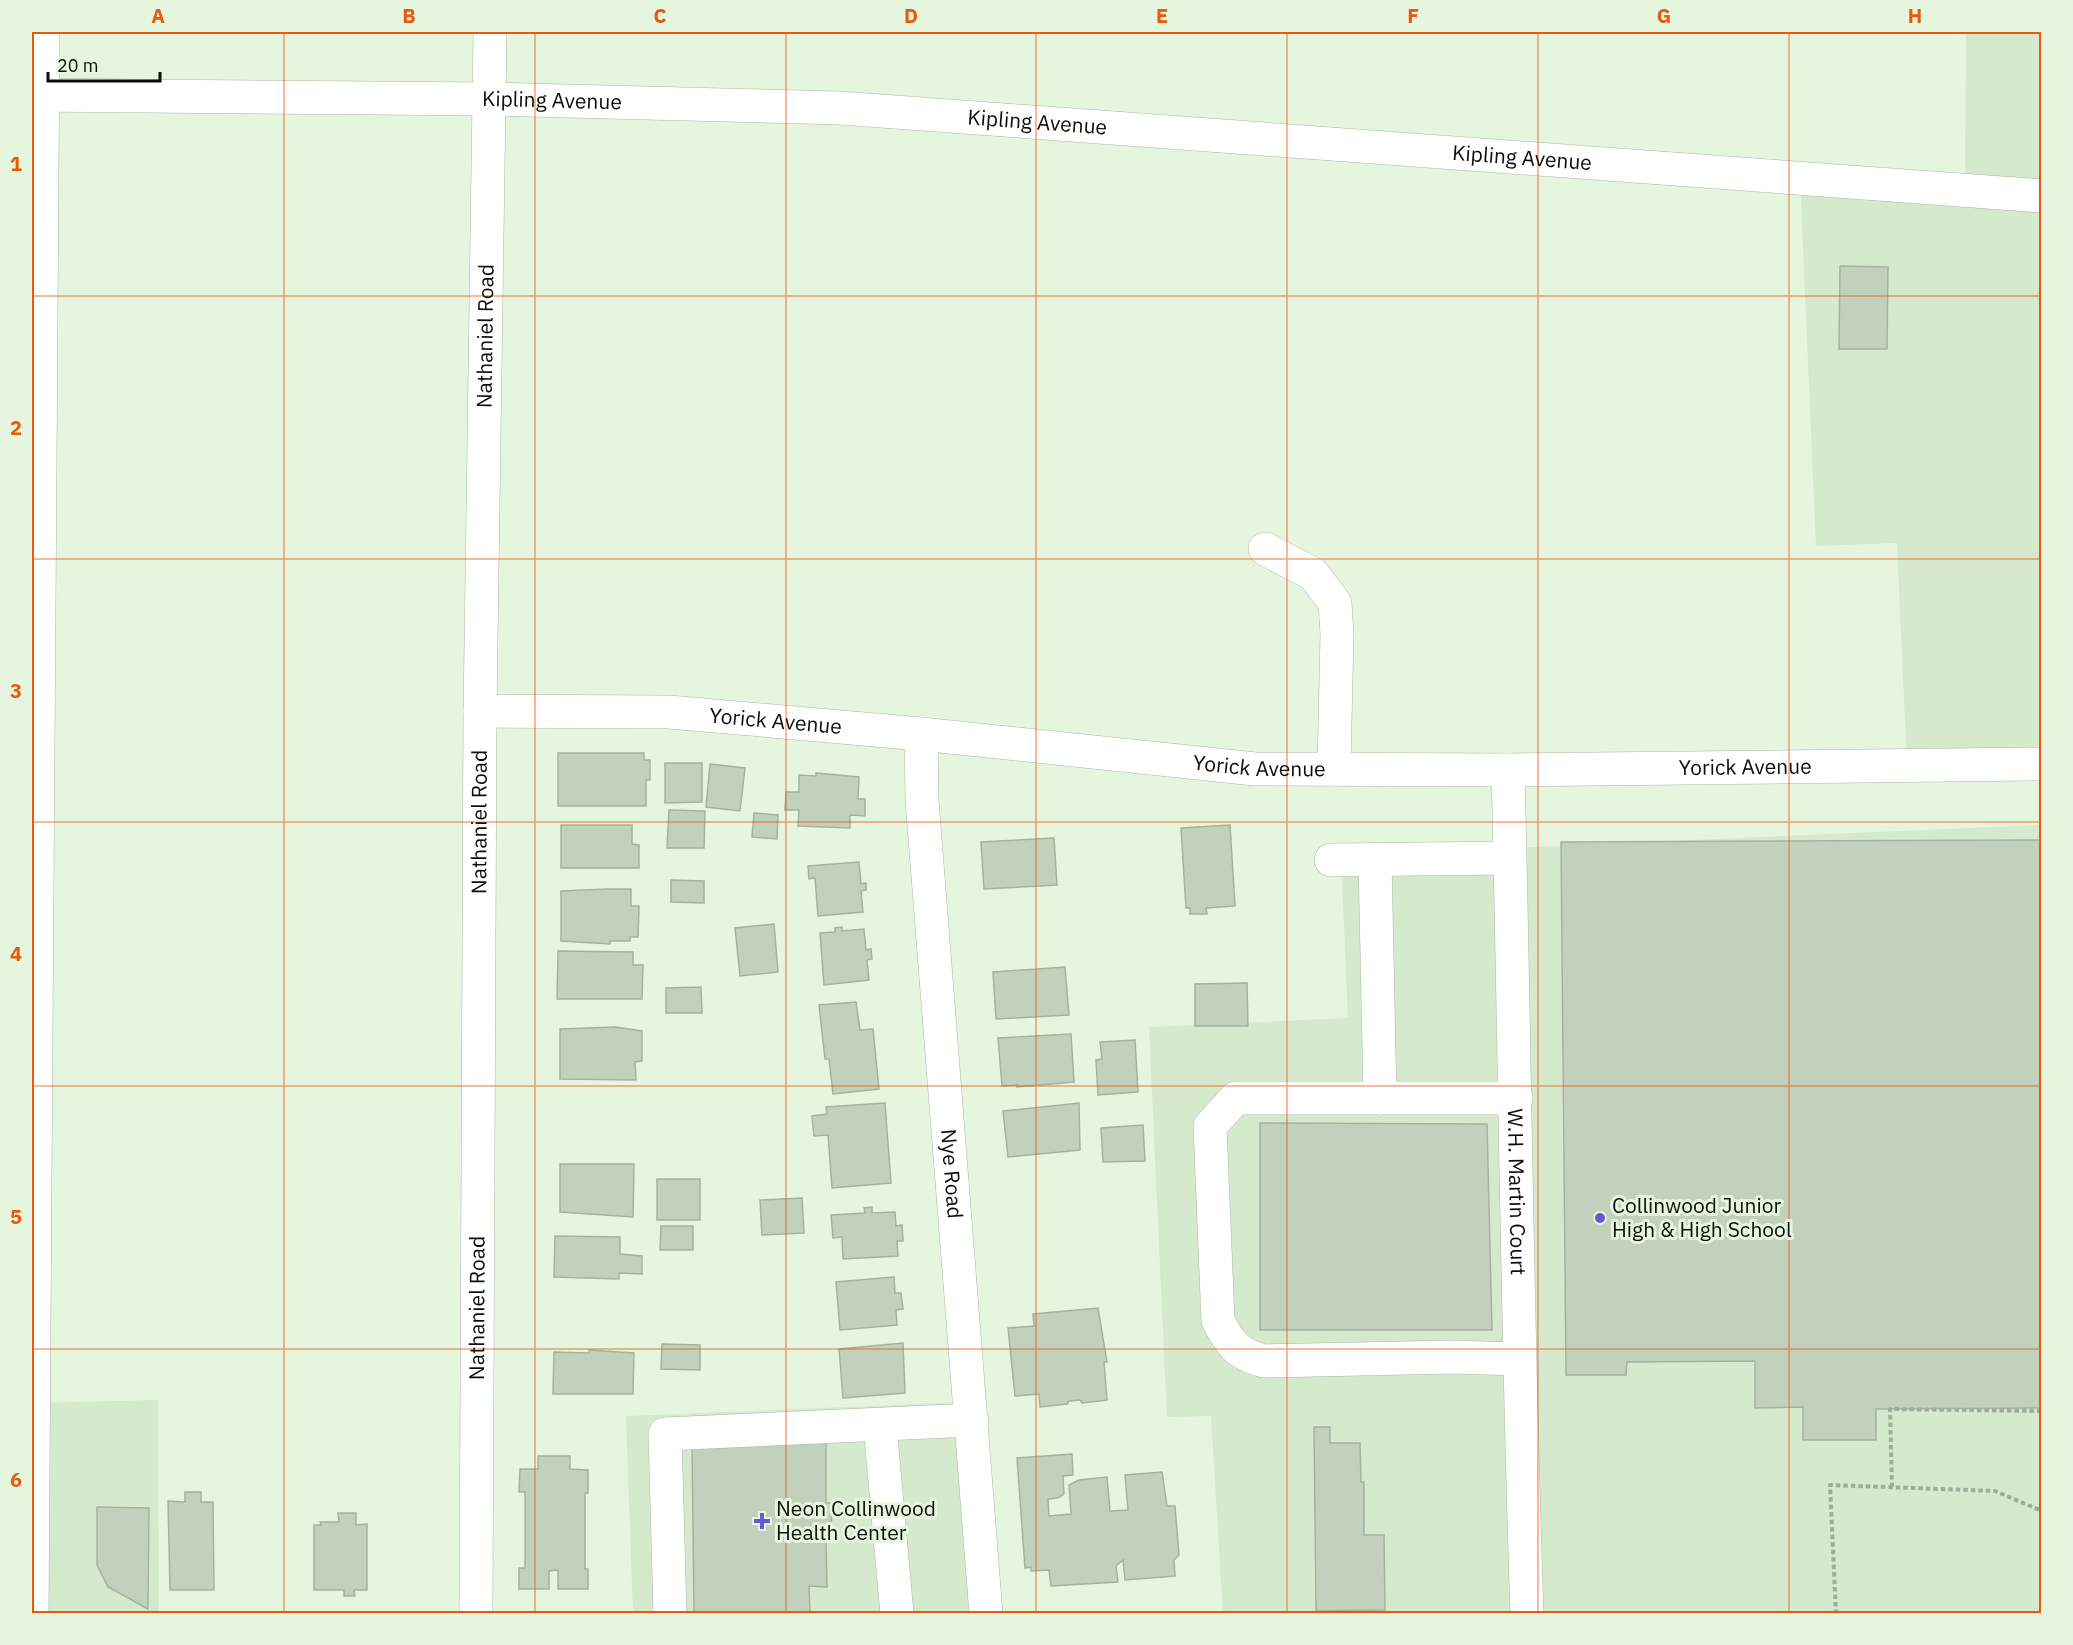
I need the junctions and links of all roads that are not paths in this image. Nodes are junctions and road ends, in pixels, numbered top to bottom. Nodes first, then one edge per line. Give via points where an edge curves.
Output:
1 (42, 32) edge
2 (490, 32) edge
3 (37, 95) edge
4 (490, 99) junction
5 (2042, 196) edge
6 (1265, 549) dead end
7 (480, 711) junction
8 (921, 734) junction
9 (2042, 764) edge
10 (1334, 769) junction
11 (1508, 770) junction
12 (1509, 858) junction
13 (1331, 860) dead end
14 (1375, 860) junction
15 (1380, 1098) junction
16 (1516, 1098) junction
17 (1518, 1359) junction
18 (972, 1420) junction
19 (880, 1426) junction
20 (32, 1614) edge
21 (476, 1614) edge
22 (670, 1614) edge
23 (897, 1614) edge
24 (986, 1614) edge
25 (1527, 1614) edge

1 - 3 street
2 - 4 street, Nathaniel Road
3 - 4 street, Kipling Avenue
3 - 20 street
4 - 5 street, Kipling Avenue via 840,108
4 - 7 street, Nathaniel Road
6 - 10 street via 1313,574 1335,603
7 - 8 street, Yorick Avenue via 669,712
7 - 21 street, Nathaniel Road
8 - 10 street, Yorick Avenue via 1255,769
8 - 18 street, Nye Road via 922,800
9 - 11 street, Yorick Avenue
10 - 11 street, Yorick Avenue
11 - 12 street, W.H. Martin Court
12 - 14 street
12 - 16 street, W.H. Martin Court
13 - 14 street
14 - 15 street
15 - 16 street
15 - 17 street via 1236,1098 1210,1126 1218,1321 1228,1341 1244,1356 1264,1361
16 - 17 street, W.H. Martin Court
17 - 25 street, W.H. Martin Court
18 - 19 street
18 - 24 street, Nye Road
19 - 22 street via 665,1434
19 - 23 street

